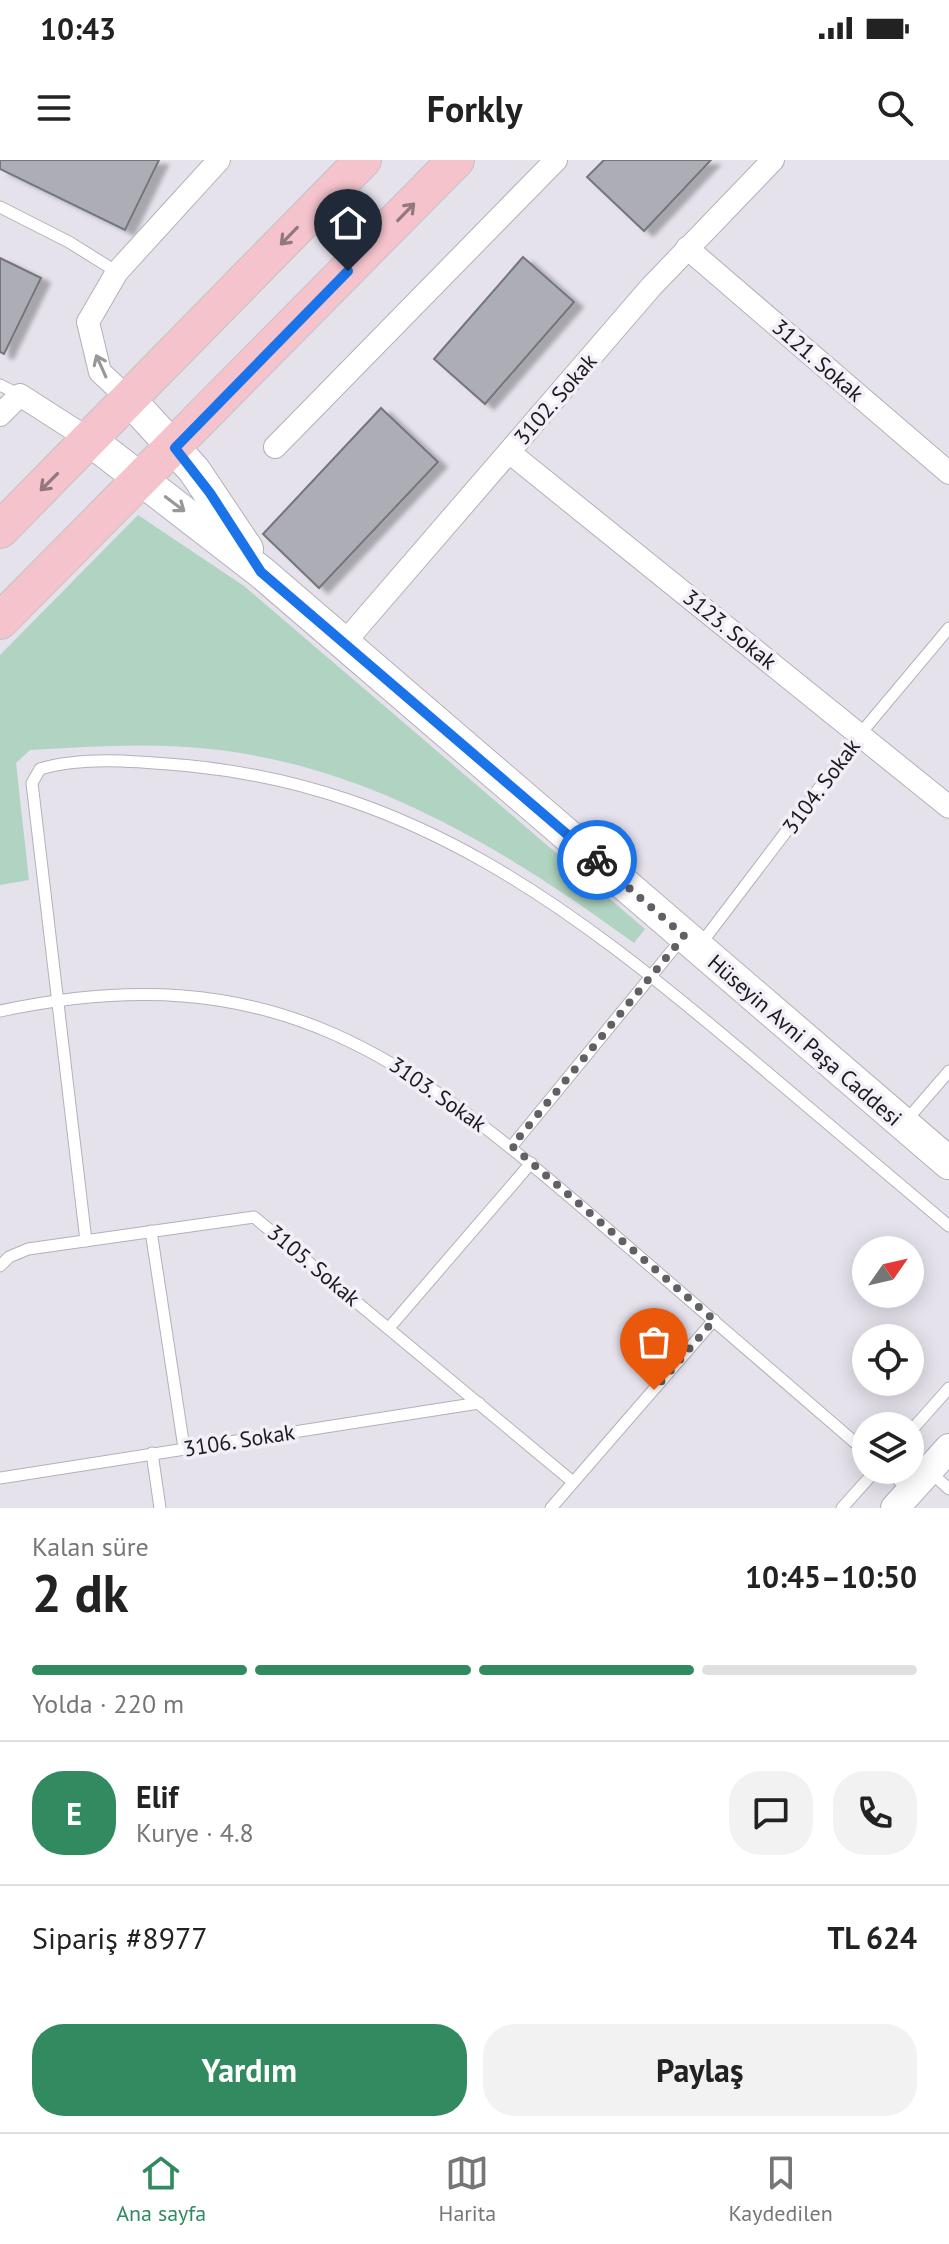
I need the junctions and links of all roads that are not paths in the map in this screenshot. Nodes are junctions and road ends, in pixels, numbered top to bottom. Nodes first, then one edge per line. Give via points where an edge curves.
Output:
1 (219, 160) edge
2 (363, 160) edge
3 (456, 160) edge
4 (556, 160) edge
5 (773, 160) edge
6 (0, 207) edge
7 (687, 248) junction
8 (117, 272) junction
9 (10, 390) edge
10 (130, 400) junction
11 (0, 415) edge
12 (90, 440) junction
13 (275, 447) dead end
14 (175, 448) junction
15 (509, 452) junction
16 (949, 473) edge
17 (143, 480) junction
18 (0, 530) edge
19 (261, 572) junction
20 (0, 621) edge
21 (949, 628) edge
22 (344, 643) junction
23 (861, 733) junction
24 (949, 807) edge
25 (691, 942) junction
26 (651, 975) junction
27 (58, 999) junction
28 (0, 1011) edge
29 (949, 1071) edge
30 (903, 1124) junction
31 (512, 1146) junction
32 (531, 1163) junction
33 (949, 1163) edge
34 (949, 1226) edge
35 (151, 1231) junction
36 (86, 1241) junction
37 (0, 1266) edge
38 (714, 1320) junction
39 (389, 1328) junction
40 (949, 1388) edge
41 (479, 1403) junction
42 (924, 1416) edge
43 (852, 1440) edge
44 (184, 1448) junction
45 (949, 1448) edge
46 (152, 1453) junction
47 (0, 1478) edge
48 (573, 1482) junction
49 (863, 1484) edge
50 (921, 1490) edge
51 (160, 1508) edge
52 (551, 1508) edge
53 (842, 1508) edge

1 - 8 street
2 -> 10 main road
14 -> 3 main road
4 - 13 street
5 - 7 street, 3102. Sokak
6 - 8 lane
7 - 15 street, 3102. Sokak
7 - 16 street, 3121. Sokak
10 -> 8 street via 100,372 88,322
9 - 11 street
9 - 12 street
10 - 12 main road
10 - 14 main road, Hüseyin Avni Paşa Caddesi
12 - 17 main road, Hüseyin Avni Paşa Caddesi
12 -> 18 main road
14 - 17 main road
14 - 19 main road, Hüseyin Avni Paşa Caddesi
15 - 22 street, 3102. Sokak
15 - 23 street, 3123. Sokak
17 -> 19 main road, Hüseyin Avni Paşa Caddesi
17 - 20 main road
19 - 22 main road, Hüseyin Avni Paşa Caddesi
21 - 23 lane, 3104. Sokak
22 - 25 main road, Hüseyin Avni Paşa Caddesi
23 - 24 street, 3123. Sokak
23 - 25 lane, 3104. Sokak
25 - 26 lane, 3104. Sokak
25 - 30 main road, Hüseyin Avni Paşa Caddesi
26 - 27 lane via 523,882 372,809 321,791 228,770 82,764 40,769 32,783
26 - 31 lane, 3104. Sokak
26 - 34 lane
27 - 28 lane, 3103. Sokak
27 - 31 lane, 3103. Sokak via 108,993 215,999 320,1026 381,1055
27 - 36 lane
29 - 30 lane
30 - 33 main road, Hüseyin Avni Paşa Caddesi
31 - 32 lane, 3103. Sokak
32 - 38 lane, 3103. Sokak
32 - 39 lane
35 - 36 lane, 3105. Sokak
35 - 39 lane, 3105. Sokak via 254,1217
35 - 44 lane
36 - 37 lane, 3105. Sokak via 21,1251
38 - 43 lane, 3103. Sokak
38 - 48 lane
39 - 41 lane, 3105. Sokak
40 - 42 lane
41 - 44 lane, 3106. Sokak
41 - 48 lane, 3105. Sokak
44 - 46 lane, 3106. Sokak
45 - 50 street
46 - 47 lane, 3106. Sokak
46 - 51 lane
48 - 52 lane
49 - 53 lane

